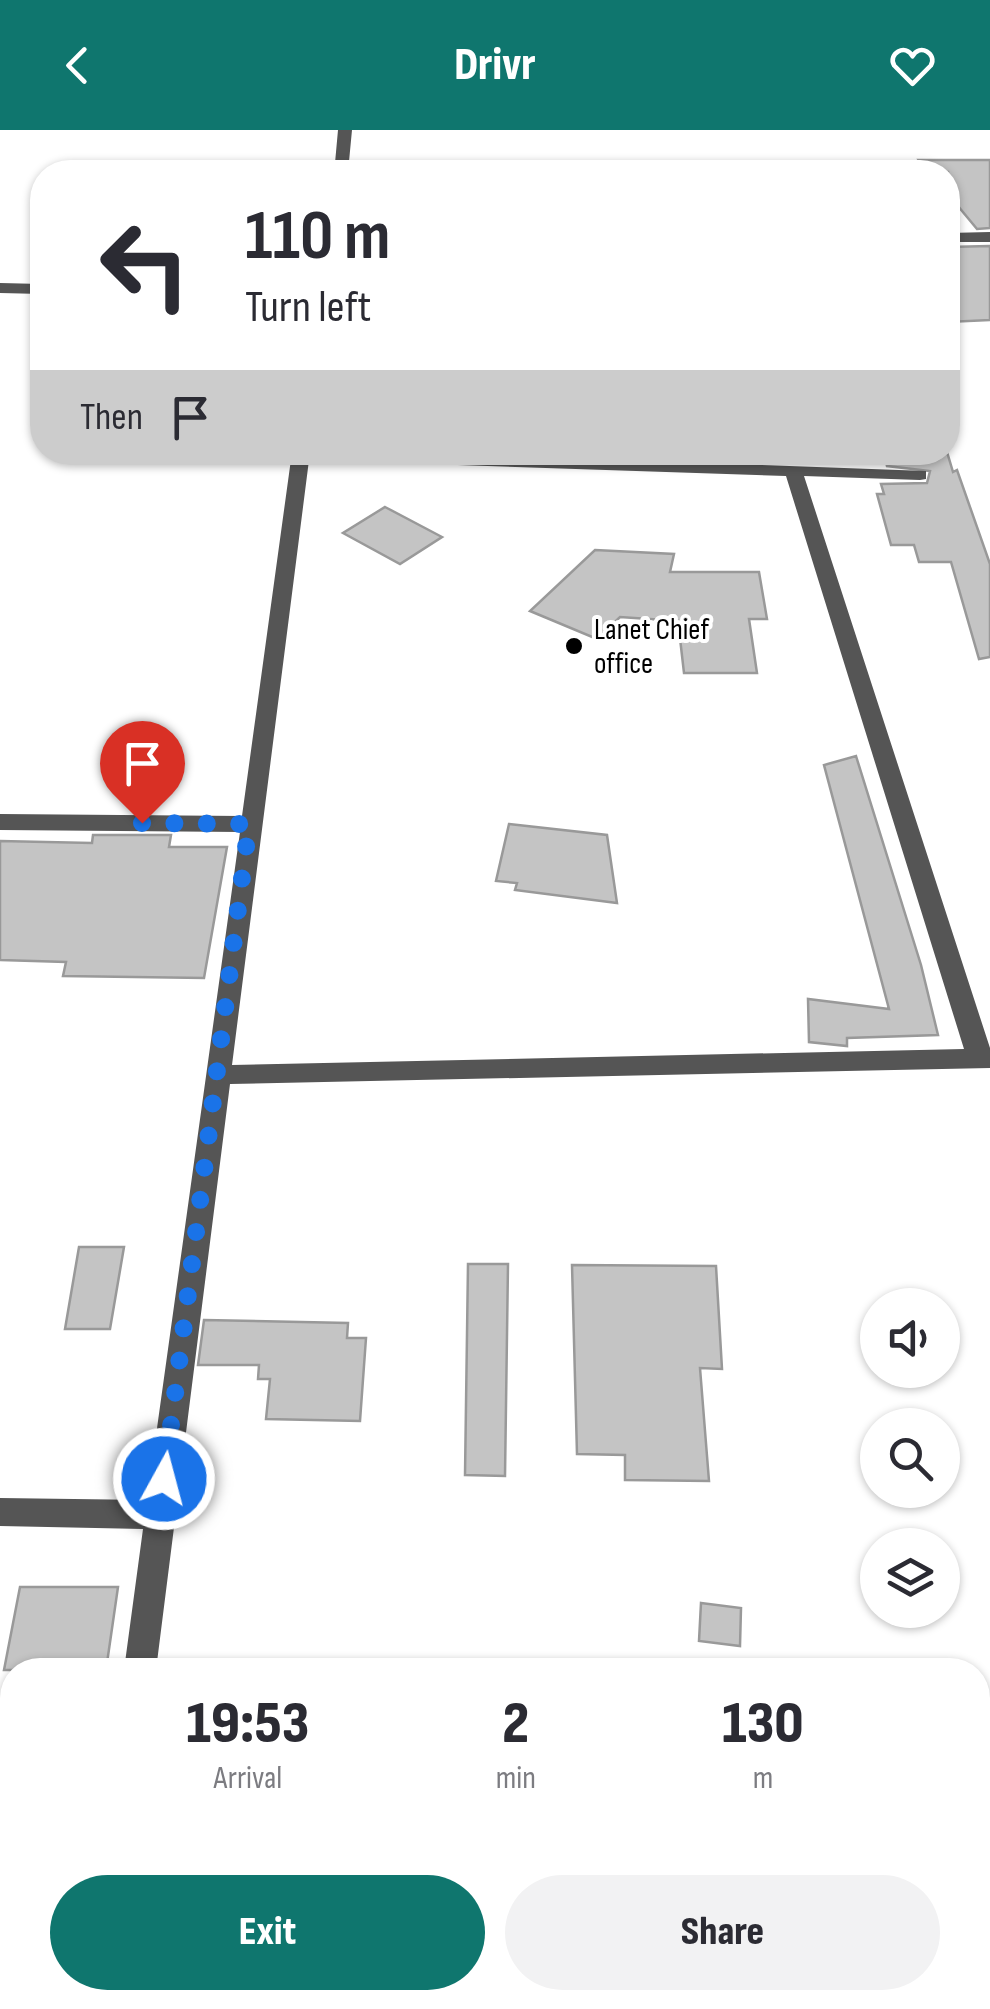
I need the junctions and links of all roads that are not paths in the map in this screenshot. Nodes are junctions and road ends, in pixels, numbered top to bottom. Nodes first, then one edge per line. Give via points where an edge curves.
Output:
1 (345, 130) edge
2 (342, 160) edge
3 (990, 237) edge
4 (960, 238) edge
5 (0, 288) edge
6 (30, 289) edge
7 (299, 465) edge
8 (629, 465) edge
9 (793, 471) junction
10 (920, 475) dead end
11 (0, 822) edge
12 (249, 824) junction
13 (984, 1058) edge
14 (217, 1075) junction
15 (0, 1512) edge
16 (160, 1515) junction
17 (142, 1658) edge

1 - 2 street
3 - 4 street
5 - 6 street
7 - 12 street
8 - 9 street
9 - 10 street
9 - 13 street
11 - 12 street
12 - 14 street
13 - 14 street
14 - 16 street
15 - 16 street
16 - 17 street

